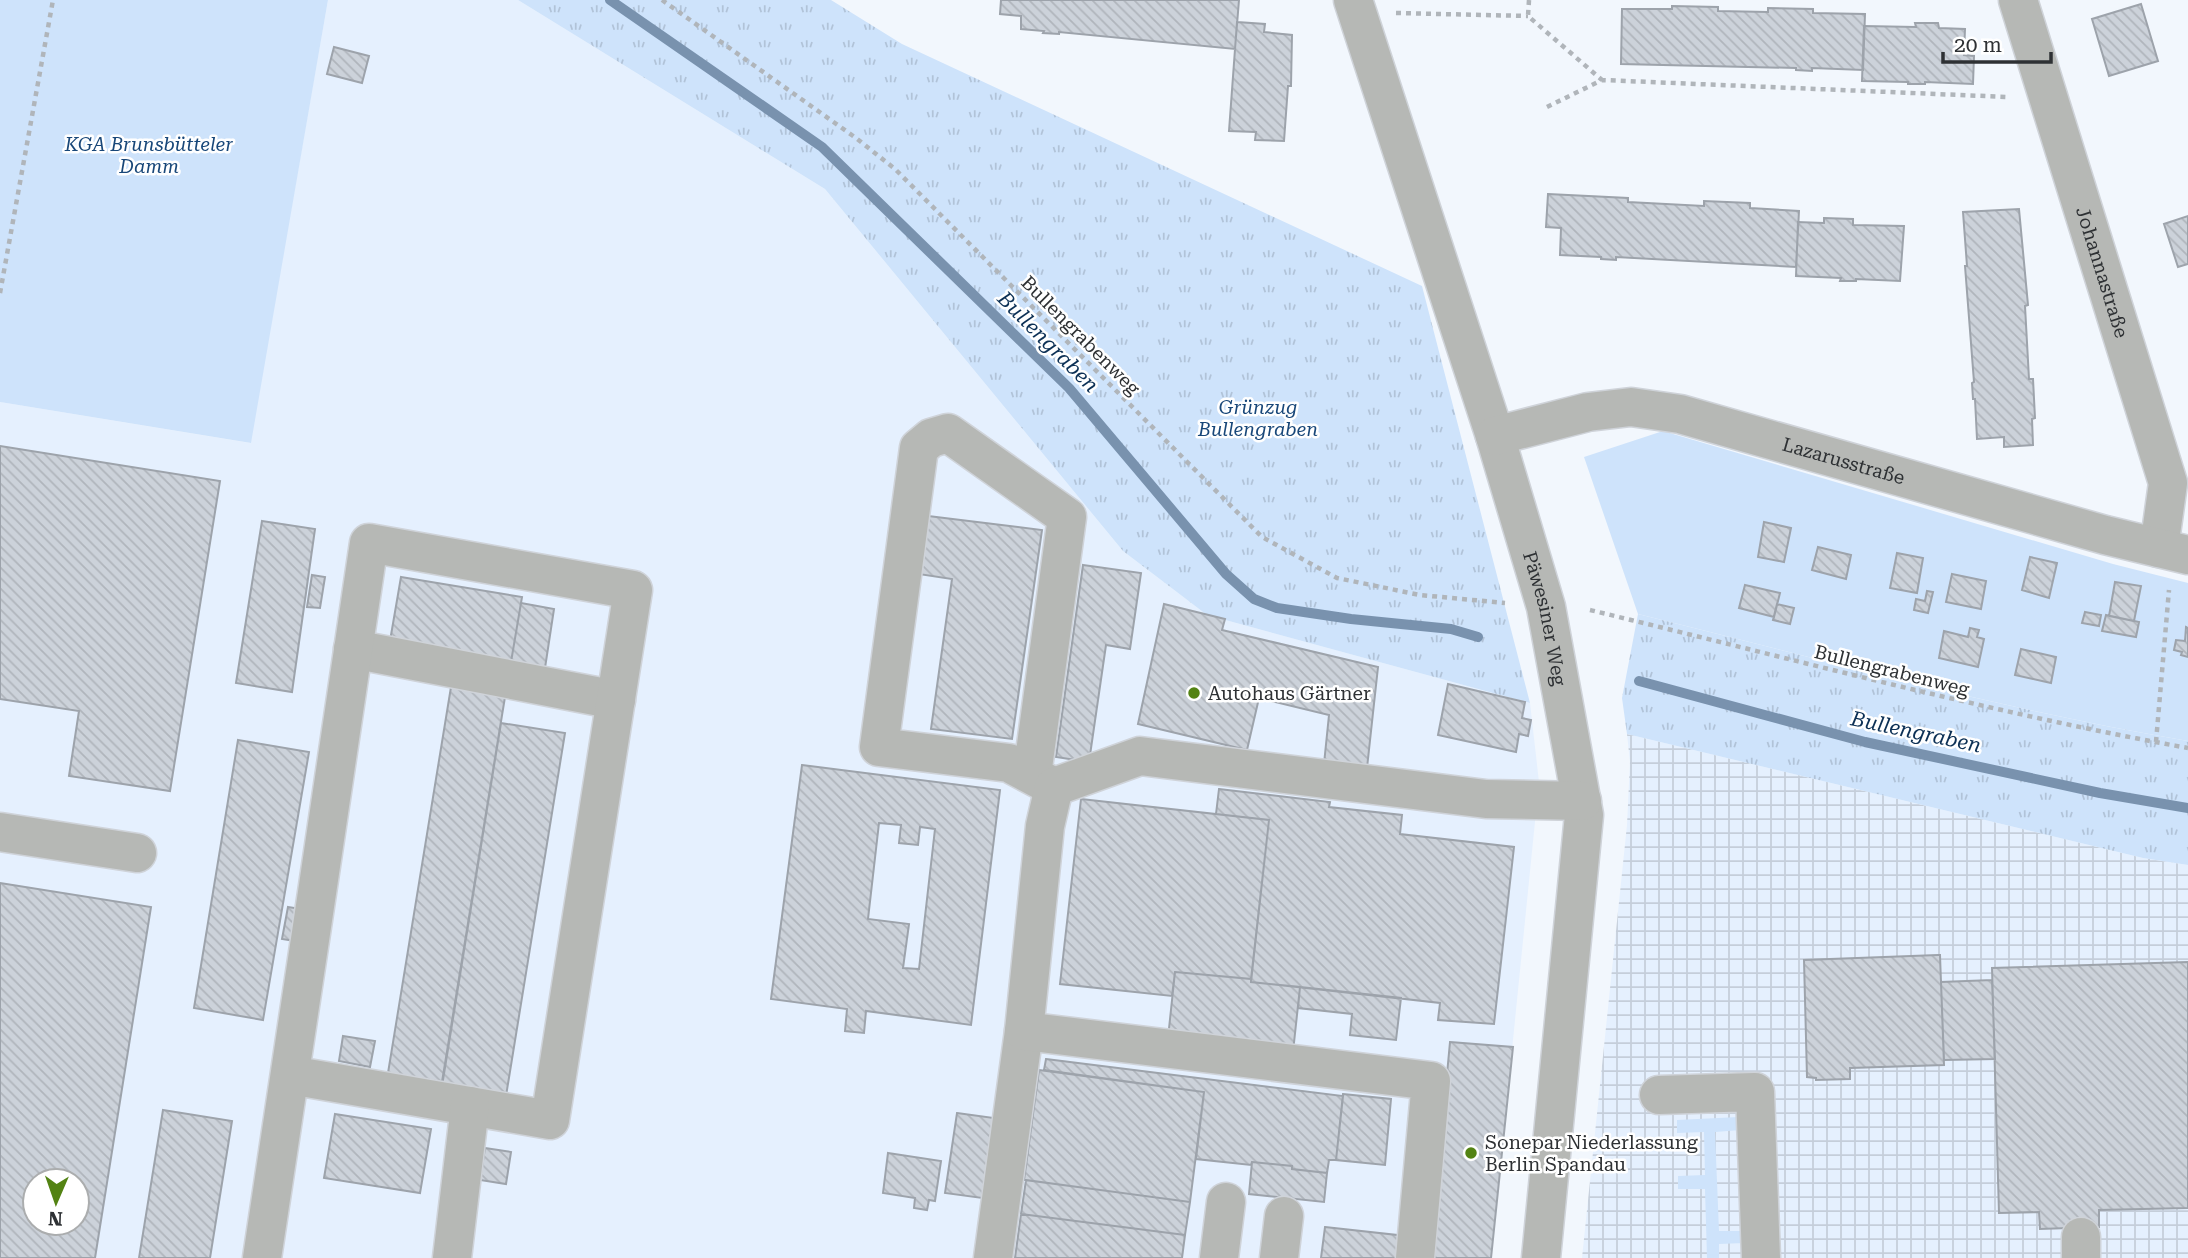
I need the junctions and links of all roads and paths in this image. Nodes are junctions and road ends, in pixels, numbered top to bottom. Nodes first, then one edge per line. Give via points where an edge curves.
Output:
1 (53, 0) edge
2 (662, 0) edge
3 (1353, 0) edge
4 (1529, 0) edge
5 (2018, 0) edge
6 (1395, 13) dead end
7 (1528, 16) junction
8 (1602, 80) junction
9 (2048, 98) junction
10 (1547, 107) dead end
11 (0, 293) edge
12 (1495, 436) junction
13 (2172, 563) edge
14 (1515, 603) dead end
15 (1590, 610) dead end
16 (353, 649) junction
17 (616, 700) junction
18 (2155, 742) junction
19 (2188, 748) edge
20 (1043, 781) junction
21 (1582, 802) junction
22 (0, 832) edge
23 (137, 853) dead end
24 (1024, 1031) junction
25 (290, 1075) junction
26 (1659, 1096) dead end
27 (470, 1106) junction
28 (1226, 1202) dead end
29 (1284, 1216) dead end
30 (262, 1258) edge
31 (452, 1258) edge
32 (993, 1258) edge
33 (1219, 1258) edge
34 (1279, 1258) edge
35 (1415, 1258) edge
36 (1541, 1258) edge
37 (1761, 1258) edge

1 - 11 path
2 - 14 path, Bullengrabenweg via 895,169 1262,537 1337,578 1420,595
3 - 12 street, Päwesiner Weg
4 - 7 path
5 - 9 street, Johannastraße
6 - 7 path
7 - 8 path
8 - 9 path
8 - 10 path
9 - 13 street, Johannastraße via 2168,482
12 - 13 street, Lazarusstraße via 1588,412 1631,407 1680,414 2091,531
12 - 21 street, Päwesiner Weg via 1546,607
13 - 18 path
15 - 18 path, Bullengrabenweg via 1987,708
16 - 17 street
16 - 17 street via 369,543 633,590
16 - 25 street
17 - 27 street via 550,1120
18 - 19 path, Bullengrabenweg
20 - 20 street via 1009,763 879,747 919,448 931,438 948,433 1067,517
20 - 21 street via 1140,756 1486,799
20 - 24 street via 1045,826
21 - 36 street, Päwesiner Weg
22 - 23 street
24 - 32 street
24 - 35 street via 1431,1082
25 - 27 street
25 - 30 street
26 - 37 street via 1755,1092
27 - 31 street
28 - 33 street
29 - 34 street

